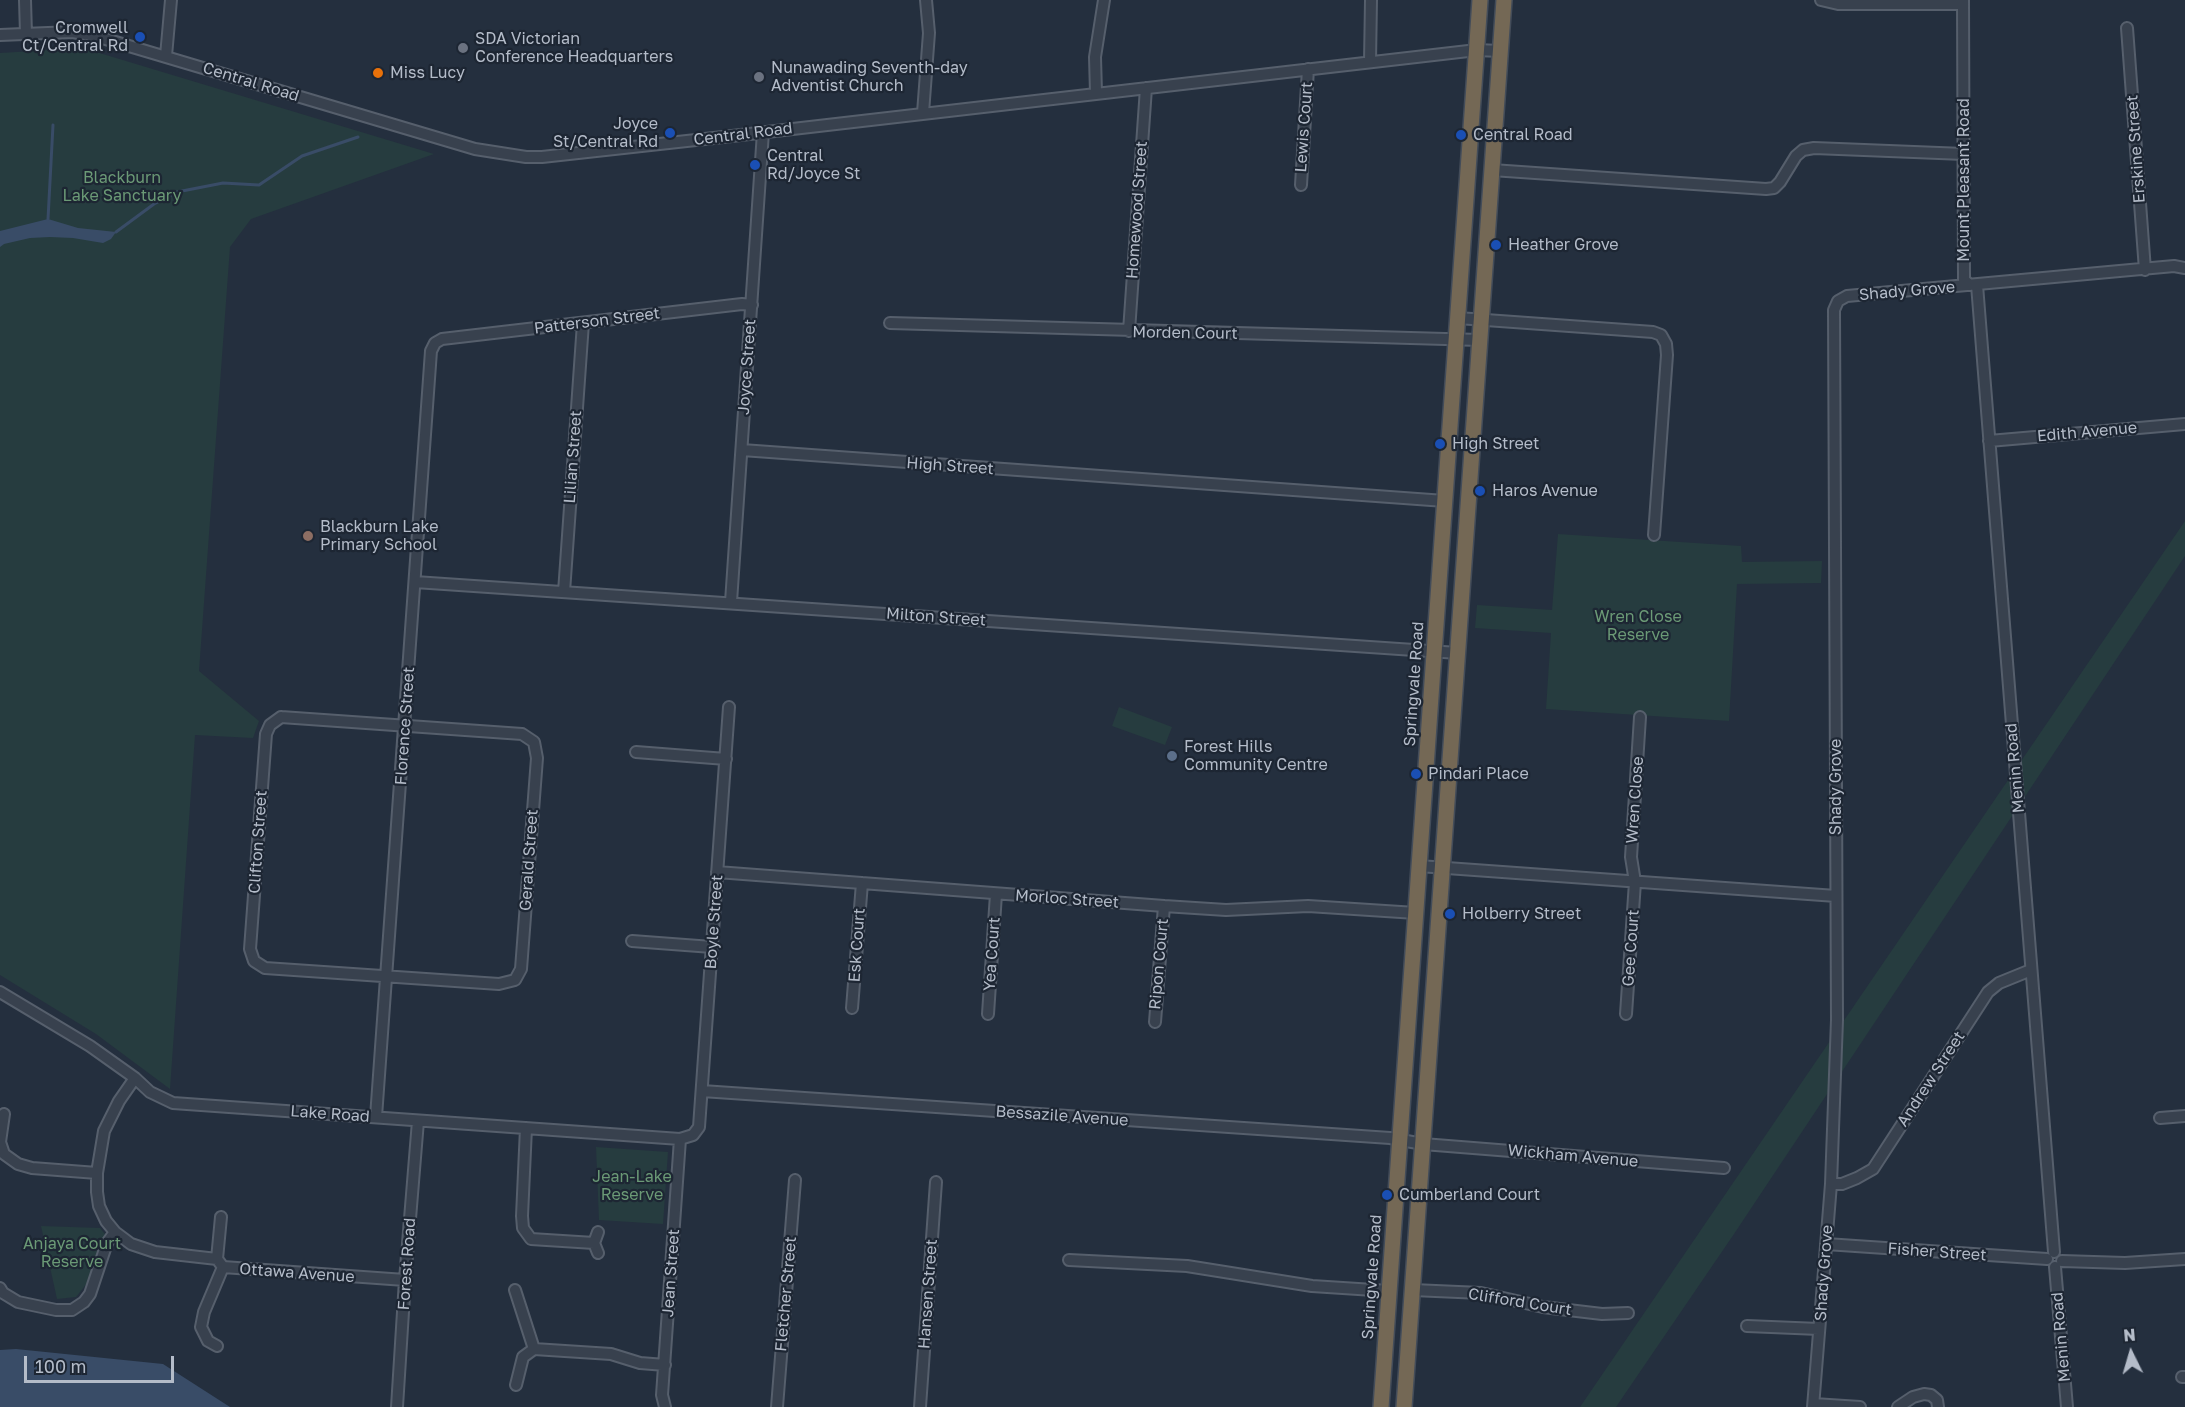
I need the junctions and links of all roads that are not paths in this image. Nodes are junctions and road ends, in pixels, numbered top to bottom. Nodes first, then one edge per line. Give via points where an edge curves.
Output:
1 (25, 0) edge
2 (171, 0) edge
3 (926, 0) edge
4 (1104, 0) edge
5 (1371, 0) edge
6 (1480, 0) edge
7 (1504, 0) edge
8 (1821, 0) edge
9 (1963, 2) edge
10 (2127, 28) dead end
11 (26, 34) junction
12 (0, 36) edge
13 (1477, 50) junction
14 (1500, 51) junction
15 (166, 56) junction
16 (1370, 62) junction
17 (1308, 69) junction
18 (1146, 88) junction
19 (1096, 93) junction
20 (923, 113) junction
21 (763, 132) junction
22 (1964, 154) junction
23 (1492, 170) junction
24 (1301, 185) dead end
25 (2185, 268) edge
26 (2145, 270) junction
27 (1973, 285) junction
28 (752, 305) junction
29 (1458, 318) junction
30 (1481, 320) junction
31 (583, 323) junction
32 (890, 323) dead end
33 (1129, 331) junction
34 (442, 339) joint
35 (1456, 339) junction
36 (1480, 340) junction
37 (2185, 424) edge
38 (1989, 441) junction
39 (742, 450) junction
40 (1445, 501) junction
41 (1654, 535) dead end
42 (415, 582) junction
43 (564, 592) junction
44 (731, 602) junction
45 (1434, 652) junction
46 (1458, 653) junction
47 (729, 707) dead end
48 (1640, 717) dead end
49 (405, 726) junction
50 (636, 752) dead end
51 (726, 759) junction
52 (1419, 866) junction
53 (1442, 867) junction
54 (717, 872) junction
55 (1635, 882) junction
56 (862, 883) junction
57 (996, 894) junction
58 (1836, 896) junction
59 (1164, 906) junction
60 (1416, 913) junction
61 (632, 941) dead end
62 (712, 947) junction
63 (2031, 970) junction
64 (387, 977) junction
65 (0, 992) edge
66 (852, 1008) dead end
67 (988, 1014) dead end
68 (1626, 1014) dead end
69 (1155, 1022) dead end
70 (135, 1078) junction
71 (702, 1091) junction
72 (4, 1114) dead end
73 (2185, 1116) edge
74 (376, 1117) junction
75 (2160, 1118) dead end
76 (418, 1121) junction
77 (526, 1128) junction
78 (693, 1135) joint
79 (680, 1139) junction
80 (1400, 1139) junction
81 (1423, 1144) junction
82 (1724, 1168) dead end
83 (97, 1173) junction
84 (795, 1180) dead end
85 (936, 1182) dead end
86 (1830, 1184) junction
87 (221, 1217) dead end
88 (115, 1232) junction
89 (598, 1232) dead end
90 (1826, 1244) junction
91 (2185, 1259) edge
92 (1069, 1260) dead end
93 (2054, 1260) junction
94 (220, 1263) junction
95 (405, 1280) junction
96 (0, 1288) edge
97 (515, 1290) dead end
98 (1413, 1290) junction
99 (1389, 1291) junction
100 (1628, 1313) dead end
101 (1747, 1326) dead end
102 (1820, 1329) junction
103 (217, 1346) dead end
104 (534, 1349) junction
105 (665, 1365) junction
106 (516, 1385) dead end
107 (1814, 1406) edge
108 (397, 1407) edge
109 (665, 1407) edge
110 (777, 1407) edge
111 (920, 1407) edge
112 (1381, 1407) edge
113 (1404, 1407) edge
114 (1860, 1407) edge
115 (1898, 1407) edge
116 (1938, 1407) edge
117 (2067, 1407) edge

1 - 11 street
2 - 15 street
3 - 20 street via 929,33
4 - 19 street via 1096,48
5 - 16 street
6 - 13 highway, Springvale Road
7 - 14 highway
8 - 9 street via 1838,4
9 - 22 street, Mount Pleasant Road
10 - 26 street, Erskine Street
11 - 12 street, Central Road
11 - 15 street, Central Road via 92,35
13 - 14 street, Central Road
13 - 16 street, Central Road
13 - 29 highway, Springvale Road
14 - 23 highway
15 - 21 street, Central Road via 501,154 542,157
16 - 17 street, Central Road
17 - 18 street, Central Road
17 - 24 street, Lewis Court
18 - 19 street, Central Road
18 - 33 street, Homewood Street
19 - 20 street, Central Road
20 - 21 street, Central Road
21 - 28 street, Joyce Street
22 - 23 street via 1814,148 1803,150 1780,182 1766,189
22 - 27 street, Mount Pleasant Road via 1964,280
23 - 30 highway
25 - 26 street, Mount Pleasant Road
26 - 27 street, Mount Pleasant Road
27 - 38 street, Menin Road
27 - 58 street, Shady Grove via 1847,296 1838,301 1834,310
28 - 31 street, Patterson Street
28 - 39 street, Joyce Street
29 - 30 street
29 - 35 highway, Springvale Road
30 - 36 highway
30 - 41 street via 1660,335 1667,354
31 - 34 street, Patterson Street
31 - 43 street, Lilian Street
32 - 33 street, Morden Court
33 - 35 street, Morden Court
34 - 42 street, Florence Street via 431,351
35 - 36 street, Morden Court
35 - 40 highway, Springvale Road
36 - 46 highway
37 - 38 street, Edith Avenue
38 - 63 street, Menin Road
39 - 40 street, High Street
39 - 44 street, Joyce Street
40 - 45 highway, Springvale Road
42 - 43 street, Milton Street
42 - 49 street, Florence Street
43 - 44 street, Milton Street
44 - 45 street, Milton Street
45 - 46 street, Milton Street
45 - 52 highway, Springvale Road
46 - 53 highway
47 - 51 street, Boyle Street
48 - 55 street, Wren Close via 1631,857
49 - 64 street, Florence Street
49 - 64 street, Gerald Street via 522,734 534,742 537,758 521,969 514,980 499,984
49 - 64 street, Clifton Street via 281,717 270,725 266,734 250,949 254,961 265,968
50 - 51 street
51 - 54 street, Boyle Street
52 - 53 street
52 - 60 highway, Springvale Road
53 - 55 street
53 - 81 highway
54 - 56 street, Morloc Street
54 - 62 street, Boyle Street
55 - 58 street
55 - 68 street, Gee Court
56 - 57 street, Morloc Street
56 - 66 street, Esk Court
57 - 59 street, Morloc Street
57 - 67 street, Yea Court
58 - 86 street, Shady Grove via 1837,1020
59 - 60 street, Morloc Street via 1226,910 1308,906
59 - 69 street, Ripon Court
60 - 80 highway, Springvale Road
61 - 62 street
62 - 71 street, Boyle Street
63 - 86 street, Andrew Street via 1999,983 1988,992 1872,1169 1842,1184
63 - 93 street, Menin Road
64 - 74 street, Florence Street
65 - 70 street, Lake Road
70 - 74 street, Lake Road via 150,1092 173,1103
70 - 83 street, Ottawa Avenue via 104,1131
71 - 78 street, Boyle Street via 699,1127
71 - 80 street, Bessazile Avenue
72 - 83 street via 0,1142 4,1154 18,1164
73 - 75 street
74 - 76 street, Lake Road
76 - 77 street, Lake Road
76 - 95 street, Forest Road
77 - 79 street, Lake Road
77 - 89 street via 523,1228 531,1239 596,1248
78 - 79 street, Lake Road
79 - 105 street, Jean Street
80 - 81 street, Bessazile Avenue
80 - 99 highway, Springvale Road
81 - 82 street, Wickham Avenue
81 - 98 highway
83 - 88 street, Ottawa Avenue via 99,1206
84 - 110 street, Fletcher Street
85 - 111 street, Hansen Street
86 - 90 street, Shady Grove
87 - 94 street
88 - 94 street, Ottawa Avenue via 131,1244 155,1252
88 - 96 street via 107,1243 90,1294 72,1310 18,1302
90 - 93 street, Fisher Street
90 - 102 street, Shady Grove
91 - 93 street, Fisher Street via 2125,1263
92 - 99 street via 1187,1266 1312,1286
93 - 117 street, Menin Road
94 - 95 street, Ottawa Avenue
94 - 103 street via 201,1327 208,1341
95 - 108 street, Forest Road
97 - 104 street
98 - 100 street, Clifford Court via 1481,1293 1543,1307
98 - 113 highway
99 - 112 highway, Springvale Road
101 - 102 street
102 - 107 street, Shady Grove
104 - 105 street via 611,1354 640,1363
104 - 106 street via 523,1357
105 - 109 street, Jean Street
107 - 114 street
115 - 116 street via 1913,1396 1924,1394 1937,1400

